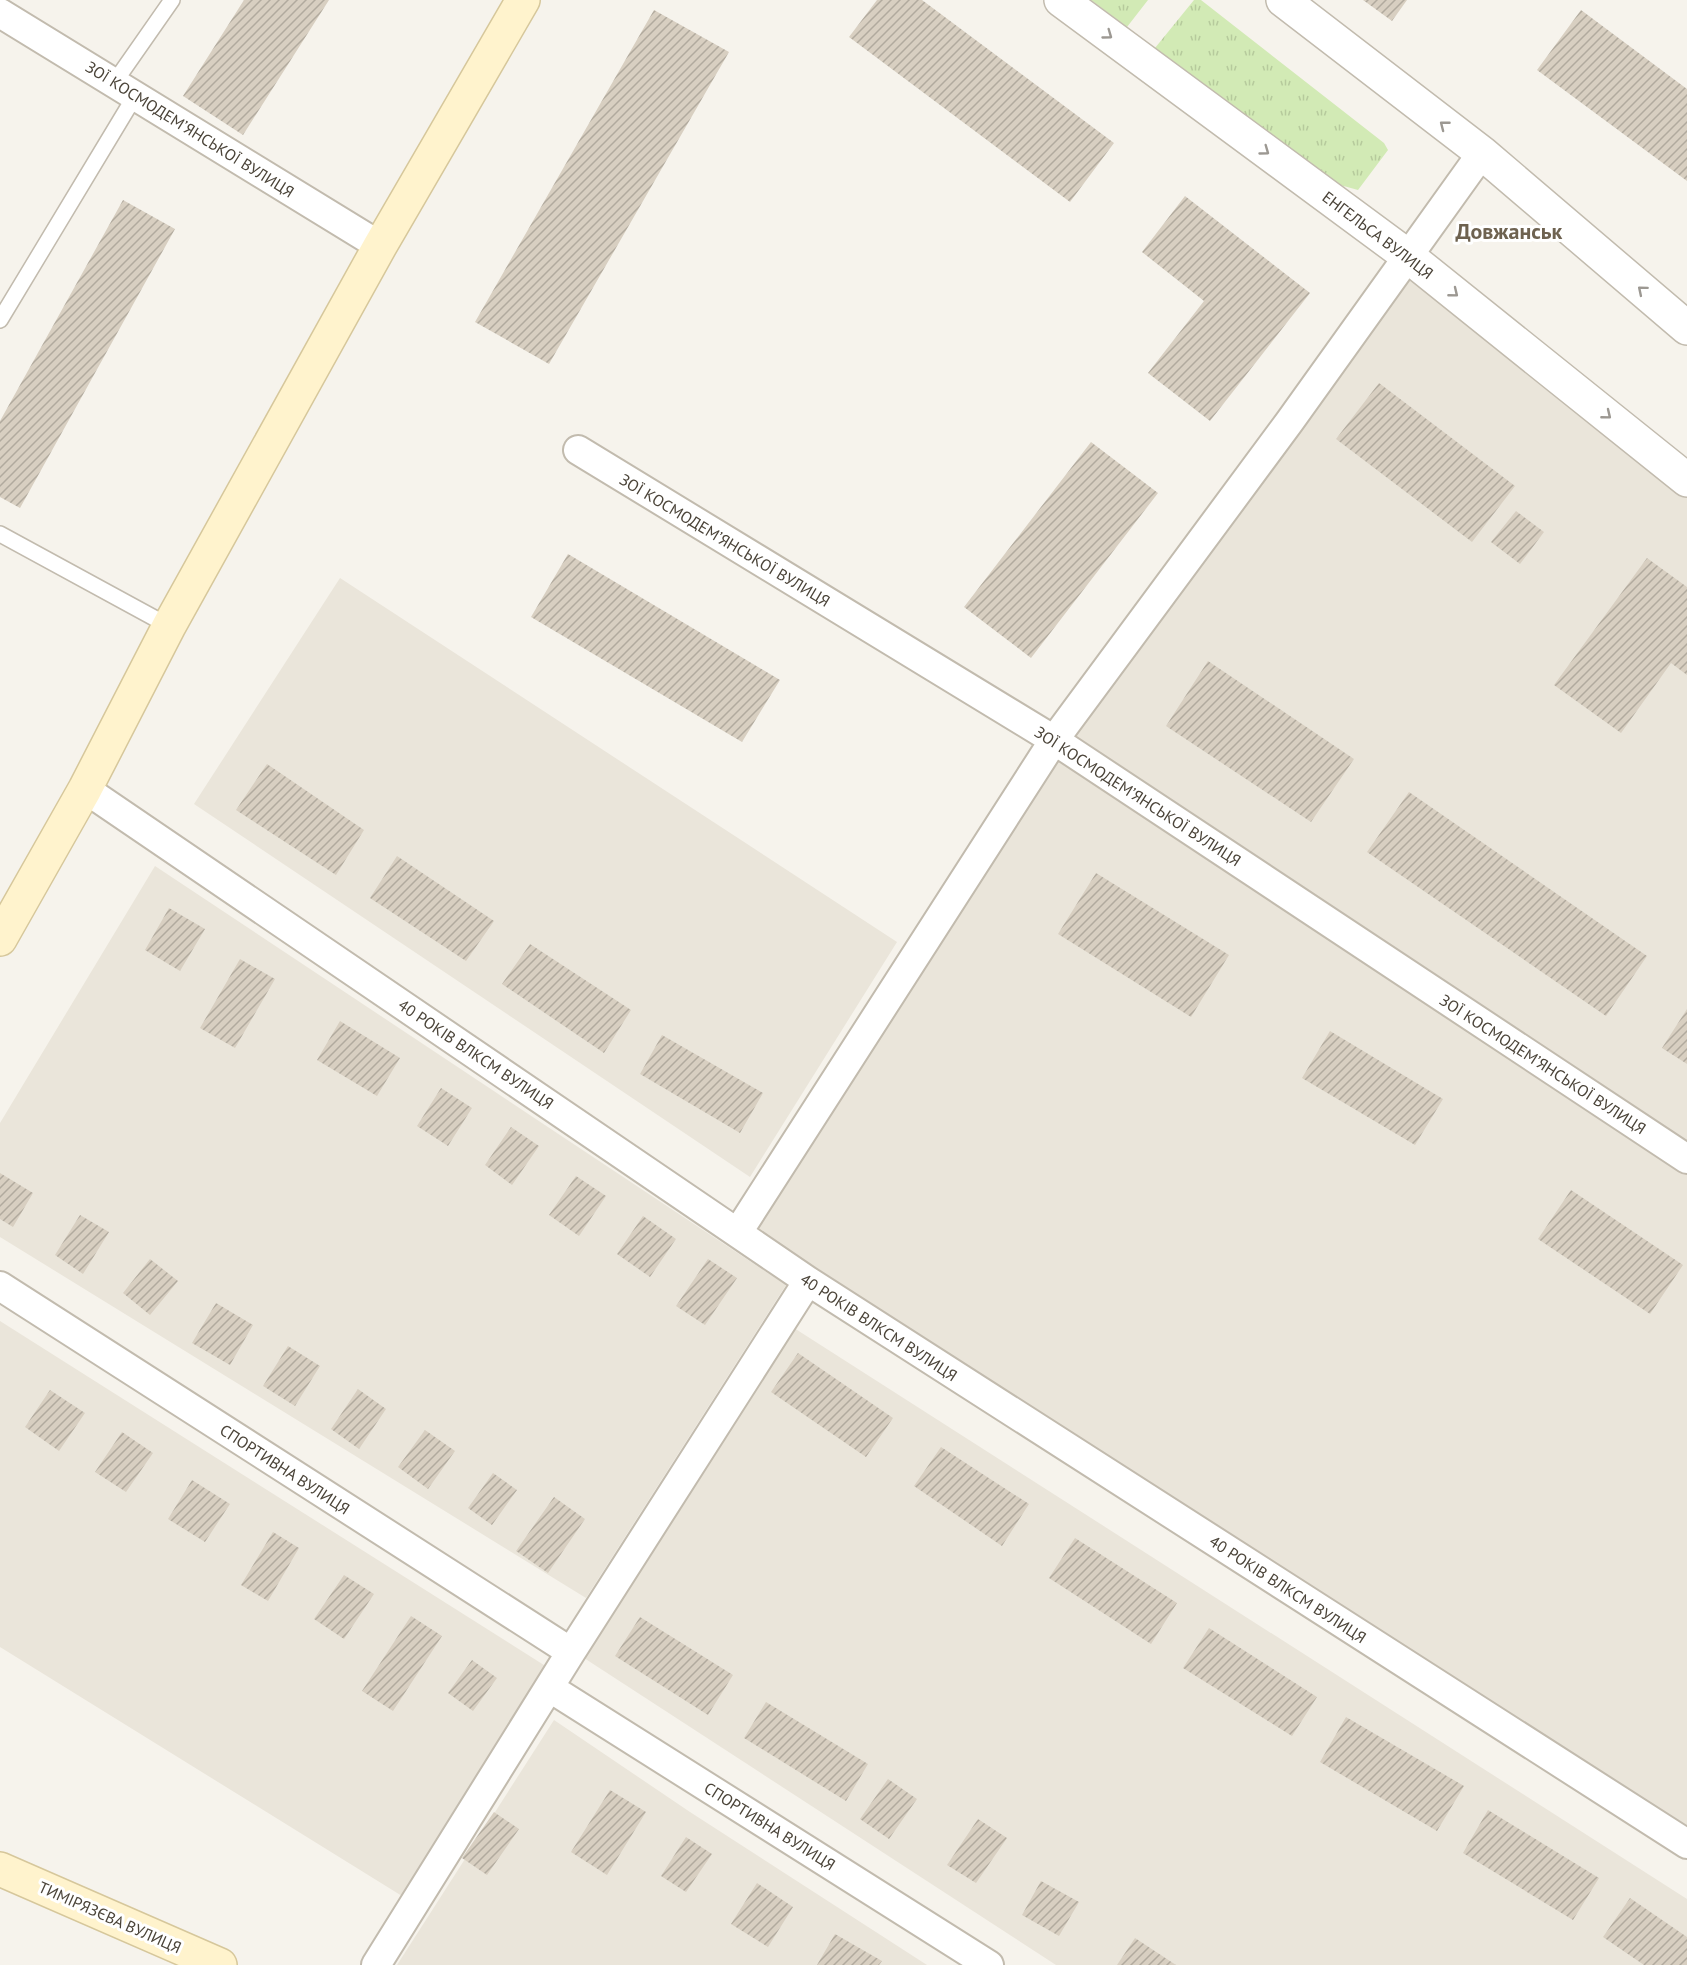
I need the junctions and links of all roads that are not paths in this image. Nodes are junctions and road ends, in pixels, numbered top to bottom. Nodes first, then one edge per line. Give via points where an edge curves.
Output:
1 (172, 0) edge
2 (523, 0) edge
3 (1061, 0) edge
4 (1283, 0) edge
5 (0, 13) edge
6 (124, 89) junction
7 (1482, 153) junction
8 (380, 246) junction
9 (1409, 257) junction
10 (0, 320) edge
11 (1687, 328) edge
12 (578, 450) dead end
13 (1687, 480) edge
14 (0, 534) edge
15 (169, 626) junction
16 (1054, 740) junction
17 (85, 789) junction
18 (0, 939) edge
19 (1687, 1159) edge
20 (738, 1232) junction
21 (808, 1281) junction
22 (0, 1286) edge
23 (571, 1652) junction
24 (550, 1688) junction
25 (1687, 1844) edge
26 (0, 1869) edge
27 (220, 1965) edge
28 (376, 1965) edge
29 (989, 1965) edge

1 - 6 lane
2 - 8 main road
3 -> 9 street, ЕНГЕЛЬСА ВУЛИЦЯ
7 -> 4 street
5 - 6 street, ЗОЇ КОСМОДЕМ’ЯНСЬКОЇ ВУЛИЦЯ
6 - 8 street, ЗОЇ КОСМОДЕМ’ЯНСЬКОЇ ВУЛИЦЯ
6 - 10 lane
7 - 9 street
11 -> 7 street
8 - 15 main road
9 -> 13 street, ЕНГЕЛЬСА ВУЛИЦЯ
9 - 16 street
12 - 16 street, ЗОЇ КОСМОДЕМ’ЯНСЬКОЇ ВУЛИЦЯ
14 - 15 lane
15 - 17 main road
16 - 19 street, ЗОЇ КОСМОДЕМ’ЯНСЬКОЇ ВУЛИЦЯ
16 - 20 street
17 - 18 main road
17 - 20 street, 40 РОКІВ ВЛКСМ ВУЛИЦЯ
20 - 21 street, 40 РОКІВ ВЛКСМ ВУЛИЦЯ
21 - 23 street
21 - 25 street, 40 РОКІВ ВЛКСМ ВУЛИЦЯ
22 - 23 street, СПОРТИВНА ВУЛИЦЯ
23 - 24 street
24 - 28 street
24 - 29 street, СПОРТИВНА ВУЛИЦЯ
26 - 27 main road, ТИМІРЯЗЄВА ВУЛИЦЯ

